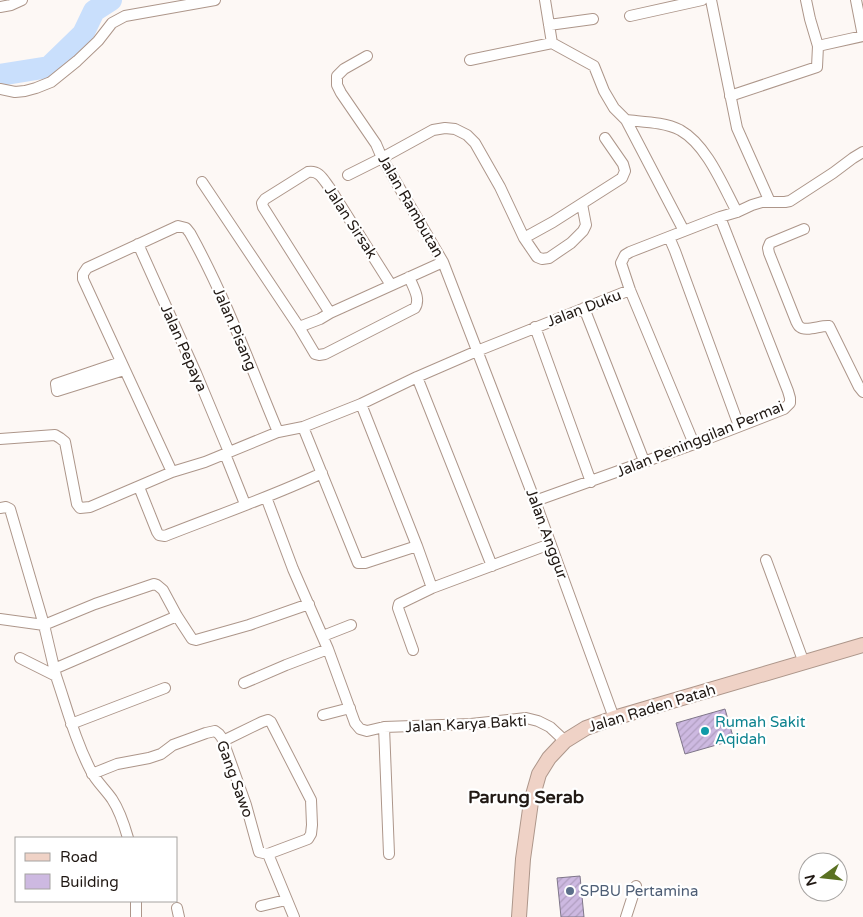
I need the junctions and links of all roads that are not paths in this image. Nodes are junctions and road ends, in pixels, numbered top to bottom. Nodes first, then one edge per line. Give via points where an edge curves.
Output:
1 (22, 0) edge
2 (215, 0) edge
3 (544, 0) edge
4 (702, 0) edge
5 (711, 0) edge
6 (806, 0) edge
7 (856, 0) edge
8 (0, 7) edge
9 (630, 16) dead end
10 (592, 19) dead end
11 (549, 25) junction
12 (863, 36) edge
13 (552, 43) junction
14 (818, 46) junction
15 (367, 56) dead end
16 (470, 60) dead end
17 (0, 89) edge
18 (730, 96) junction
19 (624, 118) junction
20 (605, 138) dead end
21 (863, 152) edge
22 (382, 158) junction
23 (348, 175) dead end
24 (202, 182) dead end
25 (766, 202) junction
26 (582, 204) junction
27 (737, 212) junction
28 (720, 217) junction
29 (804, 229) dead end
30 (684, 231) junction
31 (669, 237) junction
32 (524, 238) junction
33 (138, 244) junction
34 (443, 262) junction
35 (409, 277) junction
36 (391, 285) junction
37 (630, 290) junction
38 (584, 308) junction
39 (330, 312) junction
40 (299, 327) junction
41 (535, 327) junction
42 (477, 351) junction
43 (123, 366) junction
44 (418, 377) junction
45 (863, 392) edge
46 (361, 404) junction
47 (739, 426) junction
48 (303, 427) junction
49 (278, 432) junction
50 (0, 439) edge
51 (694, 444) junction
52 (227, 453) junction
53 (644, 461) junction
54 (172, 472) junction
55 (322, 472) junction
56 (591, 482) junction
57 (139, 487) junction
58 (266, 497) junction
59 (535, 501) junction
60 (245, 504) junction
61 (0, 508) edge
62 (550, 544) junction
63 (417, 546) junction
64 (766, 560) dead end
65 (492, 566) junction
66 (432, 588) junction
67 (309, 604) junction
68 (177, 616) junction
69 (0, 619) edge
70 (44, 625) junction
71 (351, 625) dead end
72 (323, 636) junction
73 (863, 645) edge
74 (328, 649) junction
75 (413, 650) dead end
76 (20, 658) dead end
77 (804, 663) junction
78 (55, 672) junction
79 (244, 683) dead end
80 (165, 688) dead end
81 (350, 708) junction
82 (323, 715) dead end
83 (614, 718) junction
84 (71, 724) junction
85 (384, 727) junction
86 (223, 741) junction
87 (565, 741) junction
88 (92, 774) junction
89 (128, 837) edge
90 (268, 854) junction
91 (389, 854) dead end
92 (636, 886) dead end
93 (286, 900) junction
94 (136, 902) edge
95 (261, 906) dead end
96 (136, 917) edge
97 (294, 917) edge
98 (519, 917) edge
99 (626, 917) edge

1 - 8 street
2 - 17 street via 125,16 112,23 77,62 51,82 24,91
3 - 11 street
4 - 9 street
5 - 18 street
6 - 14 street
7 - 12 street
10 - 11 street
11 - 13 street
12 - 14 street
13 - 16 street
13 - 19 street via 594,66 604,91
14 - 18 street via 817,67
15 - 22 street, Jalan Rambutan via 344,69 337,76 337,86
18 - 25 street via 738,128
19 - 27 street via 667,126 693,140 711,163
19 - 30 street
20 - 26 street via 625,172 622,178
21 - 25 street, Jalan Duku via 790,201
22 - 23 street
22 - 32 street via 433,130 455,129 467,135 500,187
22 - 34 street, Jalan Rambutan
24 - 40 street
25 - 27 street, Jalan Duku
26 - 32 street
26 - 32 street via 584,231 549,258 537,257
27 - 28 street, Jalan Duku
28 - 30 street, Jalan Duku
28 - 47 street, Jalan Peninggilan Permai via 790,398 784,409
29 - 45 street via 770,243 769,253 801,328 829,326
30 - 31 street, Jalan Duku
31 - 37 street, Jalan Duku via 625,254 621,263
31 - 47 street
33 - 43 street via 87,268 83,274
33 - 49 street, Jalan Pisang via 178,226 186,228 214,280
33 - 52 street, Jalan Pepaya via 196,373
34 - 35 street
34 - 42 street, Jalan Rambutan
35 - 36 street
35 - 40 street via 418,303 415,308 325,354 316,354
36 - 39 street
36 - 39 street, Jalan Sirsak via 329,187 316,172 308,172 262,203
37 - 38 street, Jalan Duku
37 - 51 street
38 - 41 street, Jalan Duku
38 - 53 street
39 - 40 street
41 - 42 street, Jalan Duku
41 - 56 street
42 - 44 street
42 - 59 street, Jalan Anggur
43 - 43 street via 57,391 56,384
43 - 54 street
44 - 46 street
44 - 65 street
46 - 48 street
46 - 63 street
47 - 51 street, Jalan Peninggilan Permai
48 - 49 street
48 - 55 street
49 - 52 street
50 - 57 street via 55,435 60,438 64,442 80,508 90,508
51 - 53 street, Jalan Peninggilan Permai
52 - 54 street
52 - 60 street
53 - 56 street, Jalan Peninggilan Permai
54 - 57 street
55 - 58 street
55 - 63 street via 358,562 365,563
56 - 59 street, Jalan Peninggilan Permai
57 - 60 street via 157,532 162,536
58 - 60 street
58 - 67 street
59 - 62 street, Jalan Anggur
61 - 70 street via 10,509
62 - 65 street
62 - 83 street, Jalan Anggur
63 - 66 street
64 - 77 street
65 - 66 street
66 - 75 street via 399,604
67 - 68 street via 196,640 192,639
67 - 72 street
68 - 70 street via 163,590 154,584
68 - 78 street
69 - 70 street
70 - 78 street
71 - 72 street
72 - 74 street
73 - 77 main road, Jalan Raden Patah
74 - 79 street
74 - 81 street
76 - 78 street
77 - 83 main road, Jalan Raden Patah
78 - 84 street
80 - 84 street
81 - 82 street
81 - 85 street, Jalan Karya Bakti via 360,729 367,731
83 - 87 main road, Jalan Raden Patah via 586,728
84 - 88 street
85 - 87 street, Jalan Karya Bakti via 471,724 526,718 550,727
85 - 91 street
86 - 88 street, Gang Sawo via 215,731 206,733 173,745 161,754 117,764
86 - 90 street, Gang Sawo via 259,852
86 - 90 street via 262,722 271,722 310,800 312,825 308,838
87 - 98 main road, Jalan Raden Patah via 549,758 533,792
88 - 89 street via 112,799
90 - 93 street, Gang Sawo
92 - 99 street
93 - 95 street
93 - 97 street, Gang Sawo
94 - 96 street

